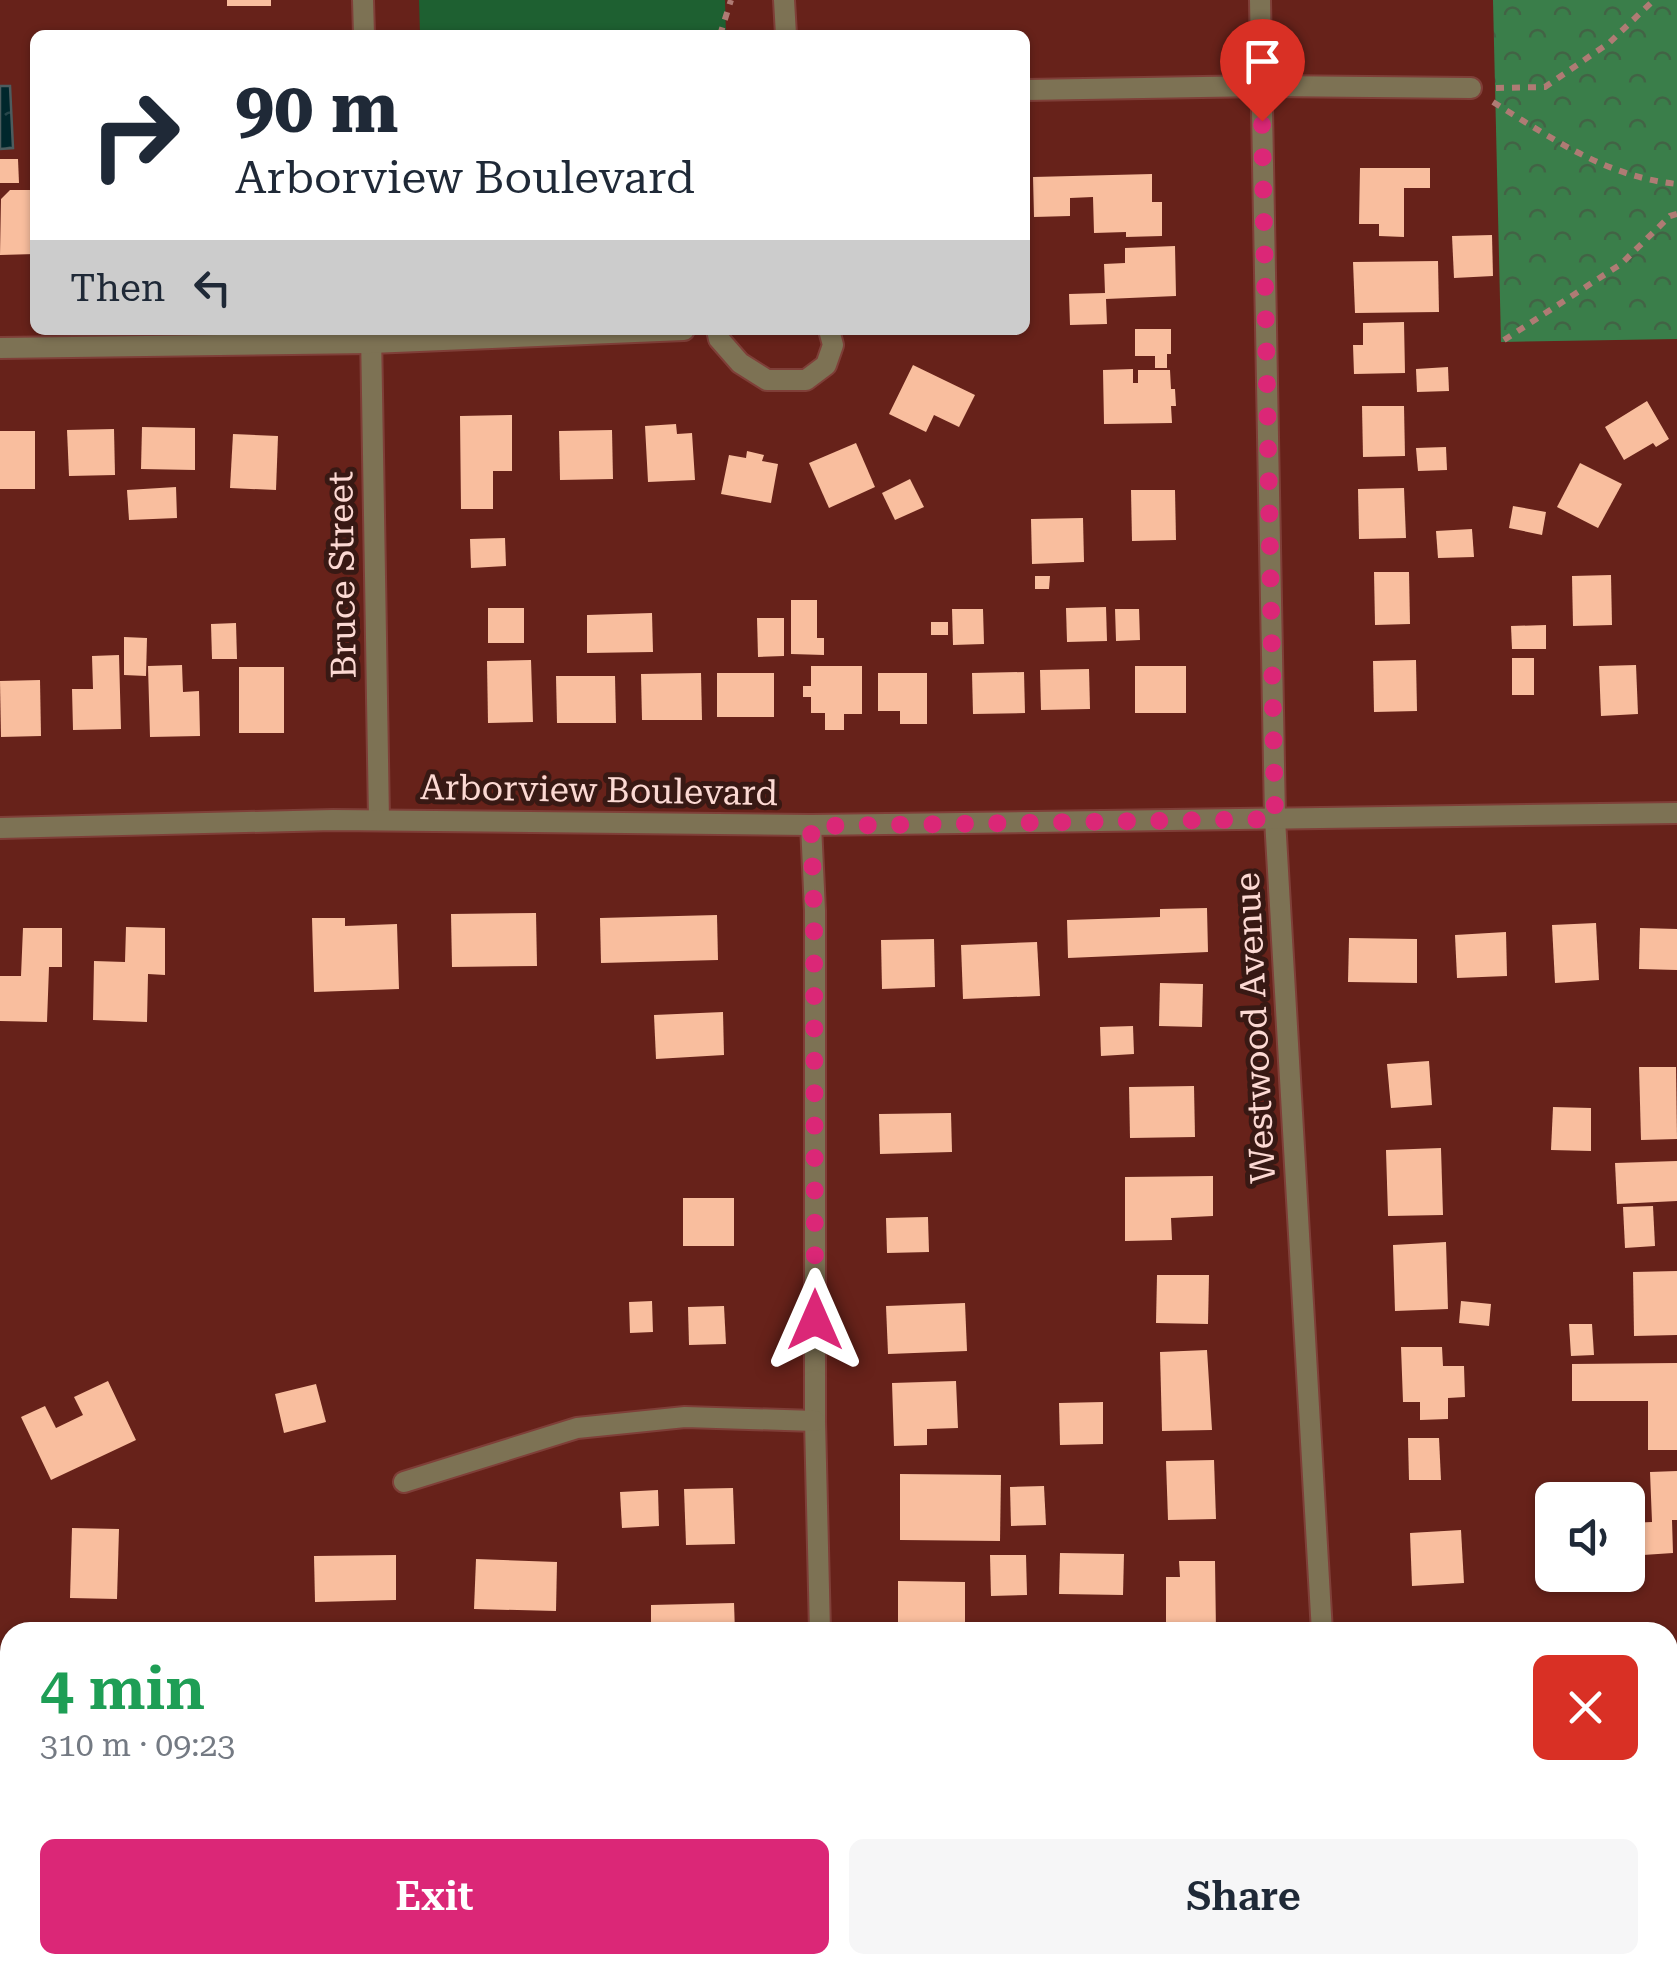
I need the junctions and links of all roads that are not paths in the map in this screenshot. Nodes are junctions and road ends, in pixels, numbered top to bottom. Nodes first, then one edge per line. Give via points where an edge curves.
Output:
1 (363, 0) edge
2 (784, 0) edge
3 (1260, 0) edge
4 (364, 30) edge
5 (786, 30) edge
6 (1261, 86) junction
7 (1471, 88) road end
8 (1030, 90) edge
9 (460, 335) edge
10 (719, 335) edge
11 (830, 335) edge
12 (371, 337) edge
13 (0, 348) edge
14 (1677, 812) edge
15 (1275, 819) junction
16 (379, 820) junction
17 (811, 826) junction
18 (0, 828) edge
19 (816, 1421) junction
20 (404, 1482) dead end
21 (820, 1622) edge
22 (1321, 1622) edge

1 - 4 street
2 - 5 street
3 - 6 street, Westwood Avenue
6 - 7 street
6 - 8 street
6 - 15 street, Westwood Avenue
9 - 12 street
10 - 11 street via 740,363 768,380 806,380 826,365
12 - 13 street
12 - 16 street, Bruce Street
14 - 15 street, Arborview Boulevard
15 - 17 street, Arborview Boulevard
15 - 22 street, Westwood Avenue
16 - 17 street, Arborview Boulevard
16 - 18 street, Arborview Boulevard
17 - 19 street
19 - 20 street via 685,1417 577,1428
19 - 21 street

